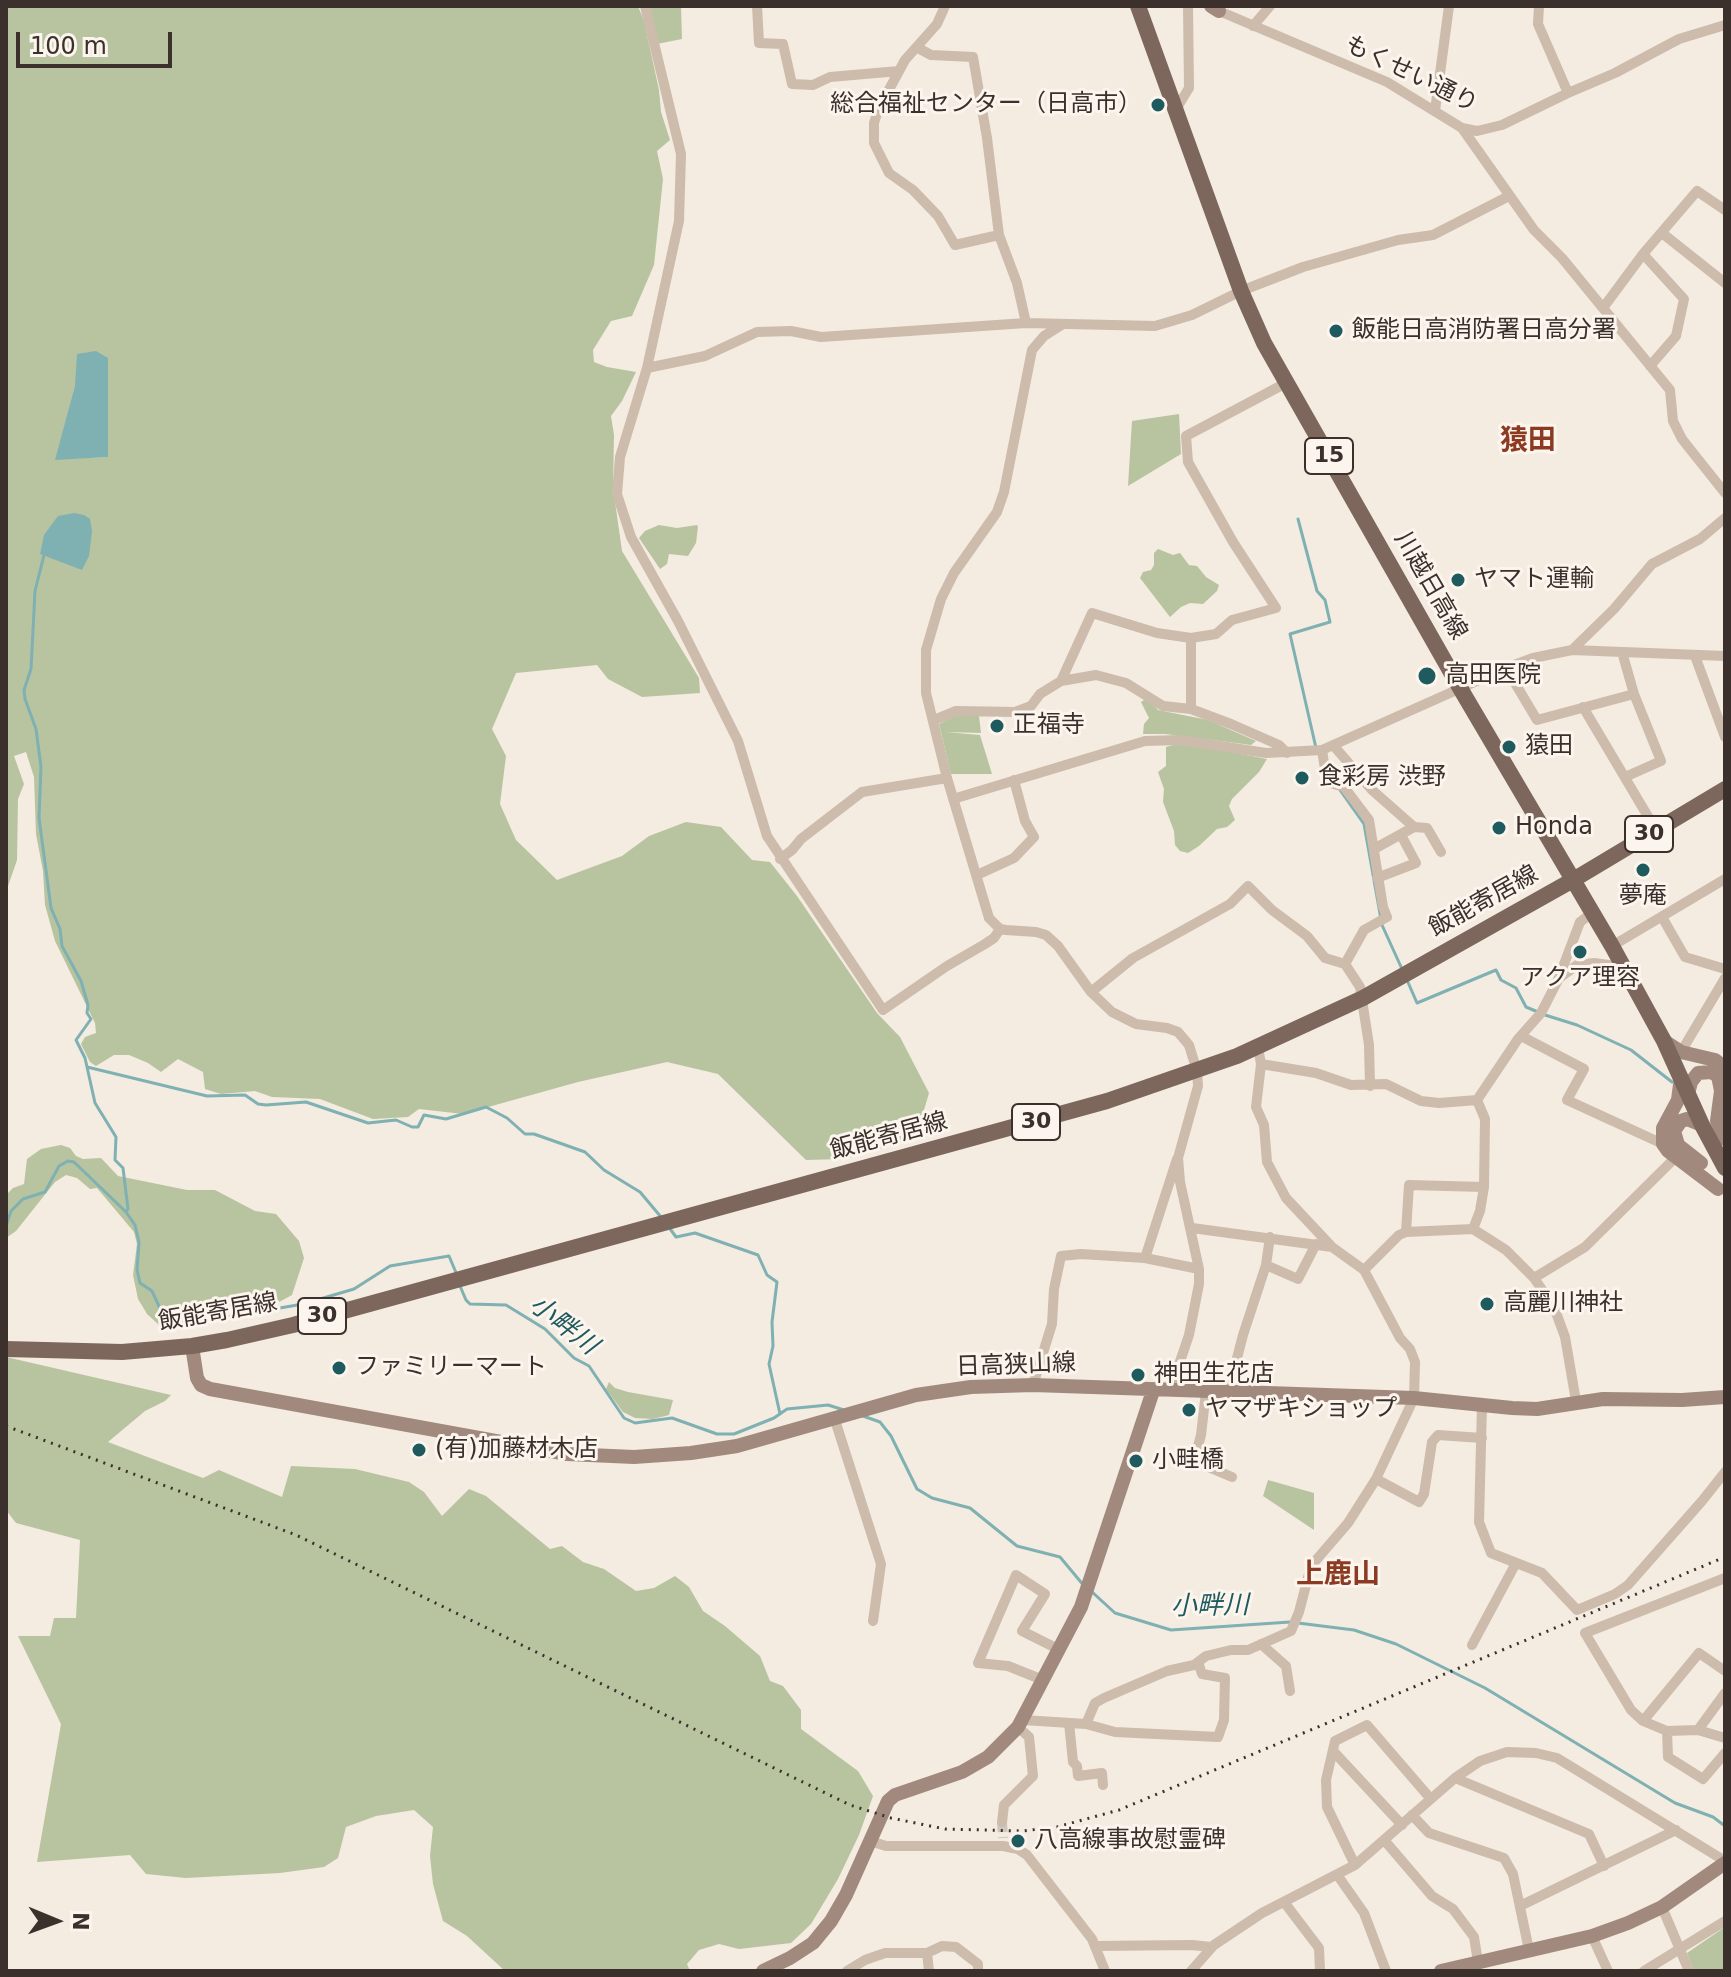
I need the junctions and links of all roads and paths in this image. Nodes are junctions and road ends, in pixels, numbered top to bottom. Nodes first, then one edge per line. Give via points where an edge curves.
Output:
1 (645, 6) edge
2 (757, 6) edge
3 (945, 6) edge
4 (1138, 6) edge
5 (1188, 6) edge
6 (1270, 6) edge
7 (1449, 6) edge
8 (1539, 6) edge
9 (1215, 8) edge
10 (1725, 25) edge
11 (1253, 26) junction
12 (918, 48) junction
13 (899, 71) junction
14 (1568, 93) junction
15 (1175, 111) junction
16 (1435, 111) junction
17 (1462, 128) junction
18 (1509, 196) junction
19 (1725, 210) edge
20 (1662, 233) junction
21 (999, 235) junction
22 (1643, 254) junction
23 (1725, 283) edge
24 (1241, 291) junction
25 (1603, 308) junction
26 (1026, 323) junction
27 (1063, 324) junction
28 (1650, 366) junction
29 (647, 368) junction
30 (1286, 383) junction
31 (1725, 493) edge
32 (1725, 518) edge
33 (1191, 638) junction
34 (1572, 650) junction
35 (1622, 652) junction
36 (1695, 656) junction
37 (1725, 656) edge
38 (1506, 668) junction
39 (1061, 681) junction
40 (1460, 688) junction
41 (1634, 694) junction
42 (1583, 707) junction
43 (1191, 709) junction
44 (934, 720) junction
45 (1725, 737) edge
46 (1328, 747) junction
47 (1287, 753) junction
48 (1625, 777) junction
49 (947, 778) junction
50 (1014, 780) junction
51 (1725, 789) edge
52 (953, 799) junction
53 (1414, 827) junction
54 (1656, 830) junction
55 (1401, 835) junction
56 (1374, 849) junction
57 (1441, 852) dead end
58 (780, 859) junction
59 (977, 875) junction
60 (1377, 878) junction
61 (1725, 879) edge
62 (1573, 880) junction
63 (1592, 913) junction
64 (1662, 917) junction
65 (1000, 929) junction
66 (1612, 946) junction
67 (1345, 964) junction
68 (1723, 966) edge
69 (1623, 967) junction
70 (1725, 978) edge
71 (1558, 980) junction
72 (1091, 992) junction
73 (1363, 998) junction
74 (1521, 1036) junction
75 (1664, 1041) junction
76 (1681, 1052) junction
77 (1260, 1056) junction
78 (1725, 1068) edge
79 (1197, 1071) junction
80 (1681, 1077) junction
81 (1370, 1086) junction
82 (1688, 1094) junction
83 (1477, 1100) junction
84 (1702, 1125) junction
85 (1725, 1139) edge
86 (1663, 1144) junction
87 (1676, 1157) junction
88 (1178, 1158) junction
89 (1725, 1168) edge
90 (1484, 1187) junction
91 (1722, 1195) edge
92 (1192, 1228) junction
93 (1473, 1229) junction
94 (1406, 1232) junction
95 (1270, 1237) junction
96 (1316, 1244) junction
97 (1332, 1247) junction
98 (1145, 1258) junction
99 (1266, 1265) junction
100 (1199, 1269) junction
101 (1364, 1270) junction
102 (1534, 1278) junction
103 (192, 1346) junction
104 (6, 1349) edge
105 (1033, 1385) junction
106 (1153, 1391) junction
107 (1170, 1391) junction
108 (1206, 1392) junction
109 (1228, 1393) junction
110 (1725, 1397) edge
111 (1414, 1398) junction
112 (1576, 1401) junction
113 (1482, 1405) junction
114 (838, 1416) junction
115 (1482, 1438) junction
116 (1725, 1472) edge
117 (1232, 1477) dead end
118 (1376, 1479) junction
119 (1516, 1563) junction
120 (1725, 1578) edge
121 (873, 1621) dead end
122 (1261, 1644) junction
123 (1472, 1645) dead end
124 (1060, 1650) junction
125 (1198, 1662) junction
126 (1725, 1671) edge
127 (1043, 1680) junction
128 (1290, 1691) dead end
129 (1725, 1693) edge
130 (1643, 1721) junction
131 (1069, 1723) junction
132 (1020, 1724) junction
133 (1086, 1724) junction
134 (1698, 1730) junction
135 (1667, 1731) junction
136 (1725, 1738) edge
137 (1334, 1752) junction
138 (1725, 1753) edge
139 (1455, 1778) junction
140 (1103, 1785) dead end
141 (1430, 1798) junction
142 (1412, 1815) junction
143 (1002, 1822) tunnel mouth
144 (1402, 1825) junction
145 (1676, 1830) junction
146 (870, 1841) junction
147 (1385, 1841) junction
148 (1725, 1862) edge
149 (1355, 1865) junction
150 (1604, 1866) junction
151 (1338, 1876) junction
152 (1284, 1902) junction
153 (1520, 1906) junction
154 (1662, 1907) junction
155 (1725, 1921) edge
156 (1592, 1936) junction
157 (1096, 1946) junction
158 (1211, 1947) junction
159 (1529, 1950) junction
160 (1680, 1951) junction
161 (927, 1953) junction
162 (865, 1960) junction
163 (1478, 1962) junction
164 (763, 1971) edge
165 (847, 1971) edge
166 (869, 1971) edge
167 (929, 1971) edge
168 (978, 1971) edge
169 (1105, 1971) edge
170 (1191, 1971) edge
171 (1320, 1971) edge
172 (1386, 1971) edge
173 (1441, 1971) edge
174 (1608, 1971) edge
175 (1644, 1971) edge
176 (1689, 1971) edge

1 - 29 street via 681,154 679,221
2 - 13 street via 759,43 783,44 792,84
3 - 12 street
4 - 15 main road, 川越日高線 / 15
5 - 15 street via 1189,88
6 - 11 street
7 - 16 street
8 - 14 street via 1538,24
9 - 11 street, もくせい通り
10 - 14 street, もくせい通り via 1679,39
11 - 16 street, もくせい通り via 1387,82
12 - 13 street
12 - 21 street via 931,55 973,57
13 - 21 street via 874,123 874,143 889,173 938,216 955,245
14 - 17 street, もくせい通り via 1486,131
15 - 24 main road, 川越日高線 / 15
16 - 17 street, もくせい通り
17 - 18 street
18 - 24 street via 1433,235 1303,267
18 - 25 street
19 - 20 street via 1697,191
20 - 22 street
20 - 23 street
21 - 26 street
22 - 25 street
22 - 28 street via 1684,299 1676,336
24 - 27 street via 1155,326
24 - 30 main road, 川越日高線 / 15
25 - 28 street
26 - 27 street
26 - 29 street via 821,337 757,332 705,356
27 - 44 street via 1032,350 997,512 954,573 931,625 925,671
28 - 31 street via 1670,390 1673,421 1682,439
29 - 58 street via 620,457 617,494 631,537 738,741 767,836
30 - 33 street via 1186,436 1188,462 1276,608 1232,620 1216,634
30 - 40 main road, 川越日高線 / 15
32 - 34 street via 1700,539 1652,564
33 - 39 street via 1092,613
33 - 43 street
34 - 35 street
34 - 38 street
35 - 36 street
35 - 41 street
36 - 37 street
36 - 45 street
38 - 40 street
38 - 42 street via 1537,720
39 - 43 street via 1096,675 1126,683 1163,706
39 - 44 street via 1015,712 956,711
40 - 46 street
40 - 62 main road, 川越日高線 / 15
41 - 42 street
41 - 48 street via 1661,761
42 - 48 street
43 - 47 street
44 - 49 street
46 - 47 street
46 - 53 street
46 - 56 street via 1327,782 1344,787 1369,820
47 - 50 street via 1159,740
48 - 54 street
49 - 52 street
49 - 58 street via 862,792
50 - 52 street
50 - 59 street via 1034,837 1014,858
51 - 54 main road, 飯能寄居線 / 30
52 - 59 street
53 - 55 street
53 - 57 street via 1427,828
54 - 62 main road, 飯能寄居線 / 30
55 - 56 street
55 - 60 street via 1416,863
56 - 60 street
58 - 65 street via 883,1010
59 - 65 street via 989,918
60 - 67 street via 1383,919 1364,930
61 - 64 street
62 - 63 main road, 川越日高線 / 15
62 - 73 main road, 飯能寄居線 / 30
63 - 66 main road, 川越日高線 / 15
63 - 71 street via 1580,922
64 - 66 street
64 - 68 street via 1685,957
65 - 72 street via 1046,935
66 - 69 main road, 川越日高線 / 15
67 - 72 street via 1325,958 1248,886 1230,904 1133,958
67 - 73 street
69 - 71 street via 1577,965
69 - 75 main road, 川越日高線 / 15
70 - 76 street
71 - 74 street via 1541,1013
72 - 79 street via 1112,1012 1136,1024 1178,1032 1189,1045
73 - 77 main road, 飯能寄居線 / 30
73 - 81 street
74 - 83 street
74 - 86 street via 1584,1069 1567,1100
75 - 76 main road
75 - 80 main road, 川越日高線 / 15
76 - 78 main road via 1715,1060
77 - 79 main road, 飯能寄居線 / 30
77 - 81 street via 1351,1085
77 - 97 street via 1256,1107 1264,1125 1267,1162 1286,1198
79 - 88 street via 1198,1086
79 - 103 main road, 飯能寄居線 / 30 via 1014,1128 293,1325
80 - 82 main road, 川越日高線 / 15
80 - 86 main road via 1678,1100 1663,1128
81 - 83 street via 1386,1084 1421,1101
82 - 84 main road, 川越日高線 / 15
82 - 85 main road via 1698,1073 1718,1076 1717,1121
83 - 90 street via 1485,1119
84 - 89 main road, 川越日高線 / 15
84 - 91 main road via 1681,1121 1674,1138 1708,1171
86 - 87 main road
87 - 91 main road
87 - 102 street via 1585,1247
88 - 92 street
88 - 98 street
90 - 93 street
90 - 94 street via 1409,1185
92 - 95 street
92 - 100 street
93 - 94 street
93 - 102 street via 1506,1250
94 - 101 street
95 - 96 street
95 - 99 street
96 - 97 street
96 - 99 street via 1298,1279
97 - 101 street
98 - 100 street
98 - 105 street via 1061,1256 1052,1324
99 - 109 street
100 - 107 street via 1189,1335
101 - 111 street via 1415,1362
102 - 112 street via 1554,1307 1565,1337
103 - 104 main road, 飯能寄居線 / 30 via 97,1352
103 - 114 main road, 日高狭山線 via 201,1385 210,1389 567,1454 691,1453 737,1446
105 - 106 main road, 日高狭山線
105 - 114 main road, 日高狭山線 via 947,1390
106 - 107 main road, 日高狭山線
106 - 124 main road via 1087,1588
107 - 108 main road, 日高狭山線
108 - 109 main road, 日高狭山線
108 - 117 street via 1194,1461
109 - 111 main road, 日高狭山線
110 - 112 main road, 日高狭山線
111 - 113 main road, 日高狭山線
111 - 118 street
112 - 113 main road, 日高狭山線 via 1537,1409
113 - 115 street
114 - 121 street via 881,1564
115 - 118 street via 1438,1435 1419,1502
115 - 119 street via 1479,1522 1491,1553
116 - 119 street via 1615,1594 1577,1610 1542,1573
118 - 122 street via 1311,1566 1296,1623
119 - 123 street
120 - 130 street via 1585,1633
122 - 125 street
122 - 128 street via 1286,1666
124 - 127 main road
124 - 127 street via 1022,1631 1045,1594 1016,1575 978,1663 1008,1666
125 - 133 street via 1104,1698 1095,1703
125 - 133 street via 1202,1674 1225,1678 1218,1737 1115,1732
126 - 130 street via 1699,1653
127 - 132 main road
129 - 134 street
130 - 135 street
131 - 132 street
131 - 133 street
131 - 140 street via 1078,1776 1102,1773
132 - 143 street via 1029,1737 1033,1776 1004,1805
132 - 146 main road via 988,1757 962,1772 895,1795
134 - 135 street
134 - 136 street
135 - 138 street via 1668,1757 1703,1779
137 - 141 street via 1335,1741 1367,1725
137 - 144 street
137 - 149 street via 1326,1780 1327,1807
139 - 141 street
139 - 145 street via 1480,1761 1507,1752 1536,1753 1557,1758
139 - 150 street via 1589,1834
141 - 142 street
142 - 144 street
142 - 153 street via 1429,1833 1504,1858
144 - 147 street
145 - 148 street
145 - 150 street
146 - 157 street via 914,1848 1003,1842 1027,1855
146 - 164 main road via 846,1895 813,1943
147 - 149 street
147 - 163 street via 1432,1896 1453,1909 1474,1937
148 - 154 main road
149 - 151 street
150 - 153 street
151 - 152 street
151 - 172 street via 1364,1913
152 - 158 street
152 - 171 street via 1319,1948
153 - 159 street
154 - 156 main road
154 - 160 street
155 - 160 street
156 - 159 main road
156 - 174 street
157 - 158 street
157 - 169 street
158 - 170 street
159 - 163 main road
160 - 175 street
160 - 176 street
161 - 162 street via 885,1953
161 - 167 street
161 - 168 street via 956,1947 978,1964
162 - 165 street
162 - 166 street
163 - 173 main road

